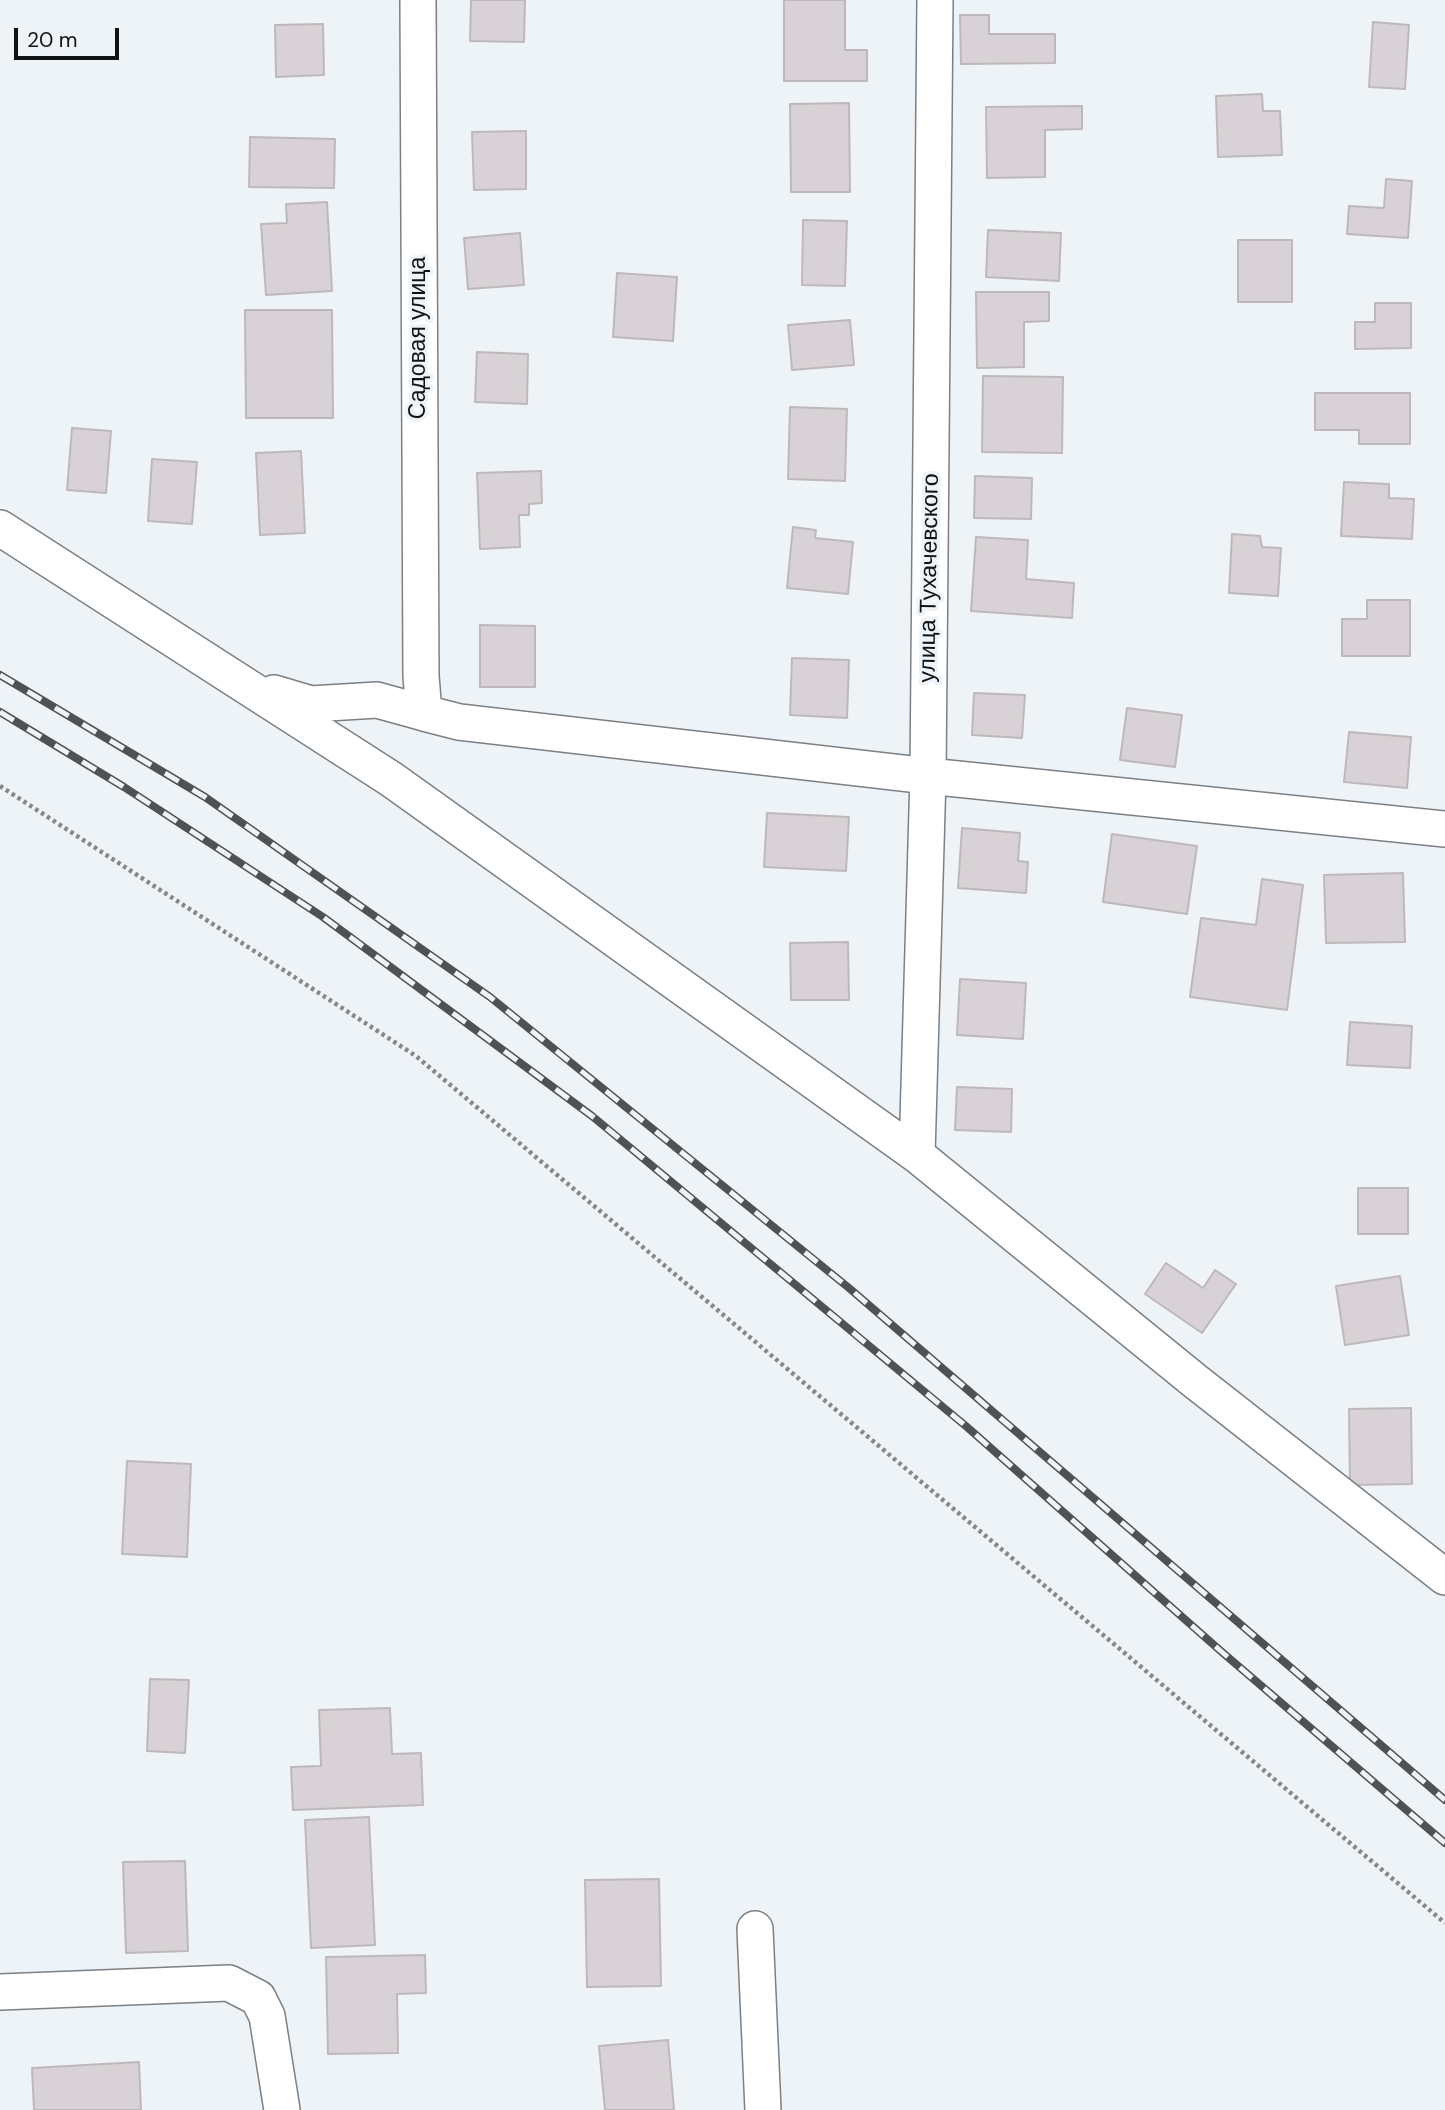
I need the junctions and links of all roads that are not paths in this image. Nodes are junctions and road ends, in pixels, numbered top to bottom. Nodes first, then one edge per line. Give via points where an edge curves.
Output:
1 (418, 0) edge
2 (935, 0) edge
3 (0, 528) edge
4 (242, 683) junction
5 (424, 713) junction
6 (928, 776) junction
7 (1445, 829) edge
8 (917, 1155) junction
9 (1445, 1577) edge
10 (755, 1929) dead end
11 (0, 1992) edge
12 (282, 2110) edge
13 (763, 2110) edge

1 - 5 street, Садовая улица
2 - 6 street, улица Тухачевского
3 - 4 street
4 - 5 street via 312,704 377,700
4 - 8 street via 391,779
5 - 6 street via 459,722
6 - 7 street
6 - 8 street, улица Тухачевского
8 - 9 street
10 - 13 street
11 - 12 street via 229,1983 258,1998 267,2016

